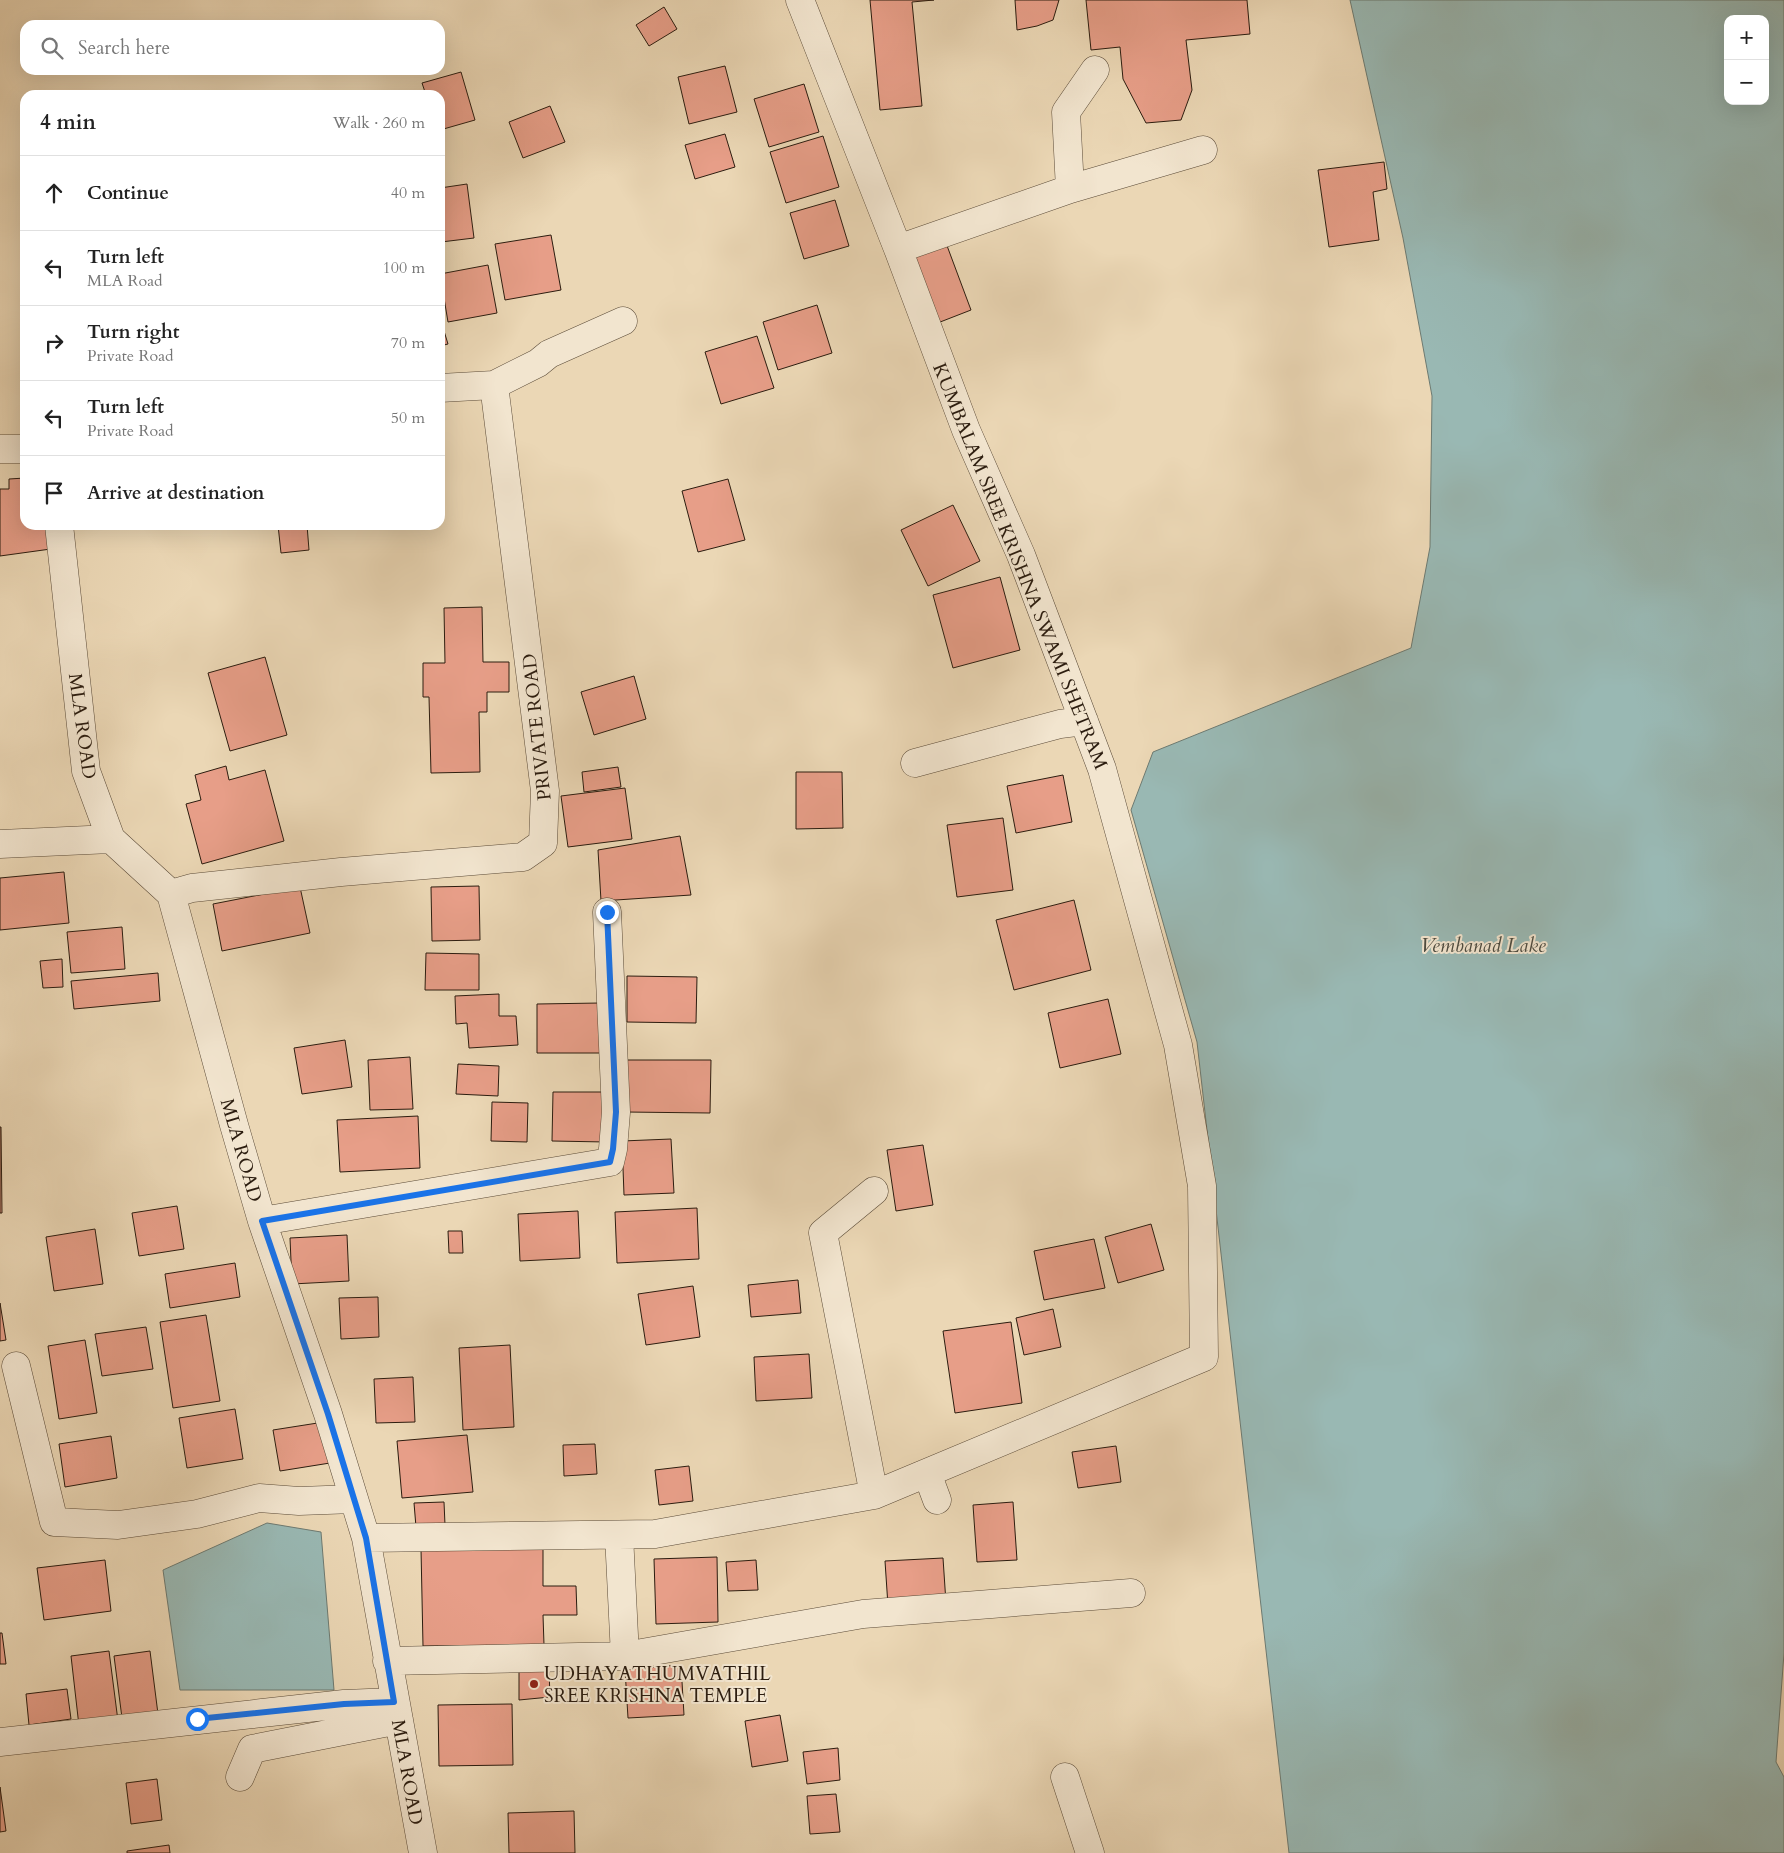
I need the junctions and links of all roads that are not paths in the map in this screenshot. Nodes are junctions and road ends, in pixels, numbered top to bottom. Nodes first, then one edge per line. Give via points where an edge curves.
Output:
1 (800, 0) edge
2 (1095, 70) dead end
3 (1203, 150) dead end
4 (1070, 190) junction
5 (898, 249) junction
6 (624, 321) dead end
7 (494, 385) junction
8 (445, 388) edge
9 (0, 449) edge
10 (20, 449) edge
11 (60, 530) edge
12 (1084, 721) junction
13 (915, 763) dead end
14 (111, 839) junction
15 (0, 844) edge
16 (171, 894) junction
17 (607, 912) dead end
18 (874, 1191) dead end
19 (262, 1221) junction
20 (16, 1366) dead end
21 (927, 1473) junction
22 (874, 1495) junction
23 (354, 1499) junction
24 (937, 1500) dead end
25 (619, 1535) junction
26 (366, 1538) junction
27 (1131, 1593) dead end
28 (625, 1656) junction
29 (387, 1661) junction
30 (397, 1711) junction
31 (0, 1742) edge
32 (240, 1778) dead end
33 (1065, 1778) dead end
34 (423, 1853) edge
35 (1090, 1853) edge

1 - 5 street, KUMBALAM SREE KRISHNA SWAMI SHETRAM
2 - 4 street via 1066,112
3 - 4 street
4 - 5 street
5 - 12 street, KUMBALAM SREE KRISHNA SWAMI SHETRAM via 966,430 1021,555
6 - 7 street via 549,354
7 - 8 street
7 - 16 street, PRIVATE ROAD via 545,791 543,843 523,857 341,872 192,888
9 - 10 street
11 - 14 street, MLA ROAD via 86,771
12 - 13 street via 1060,724
12 - 21 street, KUMBALAM SREE KRISHNA SWAMI SHETRAM via 1102,769 1178,1045 1202,1186 1204,1356
14 - 15 street
14 - 16 street, MLA ROAD
16 - 19 street, MLA ROAD
17 - 19 street via 616,1112 610,1162
18 - 22 street via 823,1233
19 - 23 street, MLA ROAD
20 - 23 street via 54,1522 118,1526 197,1514 259,1498 299,1501
21 - 22 street, KUMBALAM SREE KRISHNA SWAMI SHETRAM
21 - 24 street
22 - 25 street, KUMBALAM SREE KRISHNA SWAMI SHETRAM via 655,1534
23 - 26 street, MLA ROAD
25 - 26 street, KUMBALAM SREE KRISHNA SWAMI SHETRAM
25 - 28 street
26 - 29 street, MLA ROAD
27 - 28 street via 863,1614
28 - 29 street
29 - 30 street, MLA ROAD
30 - 31 street via 325,1706
30 - 32 street via 252,1749
30 - 34 street, MLA ROAD
33 - 35 street

